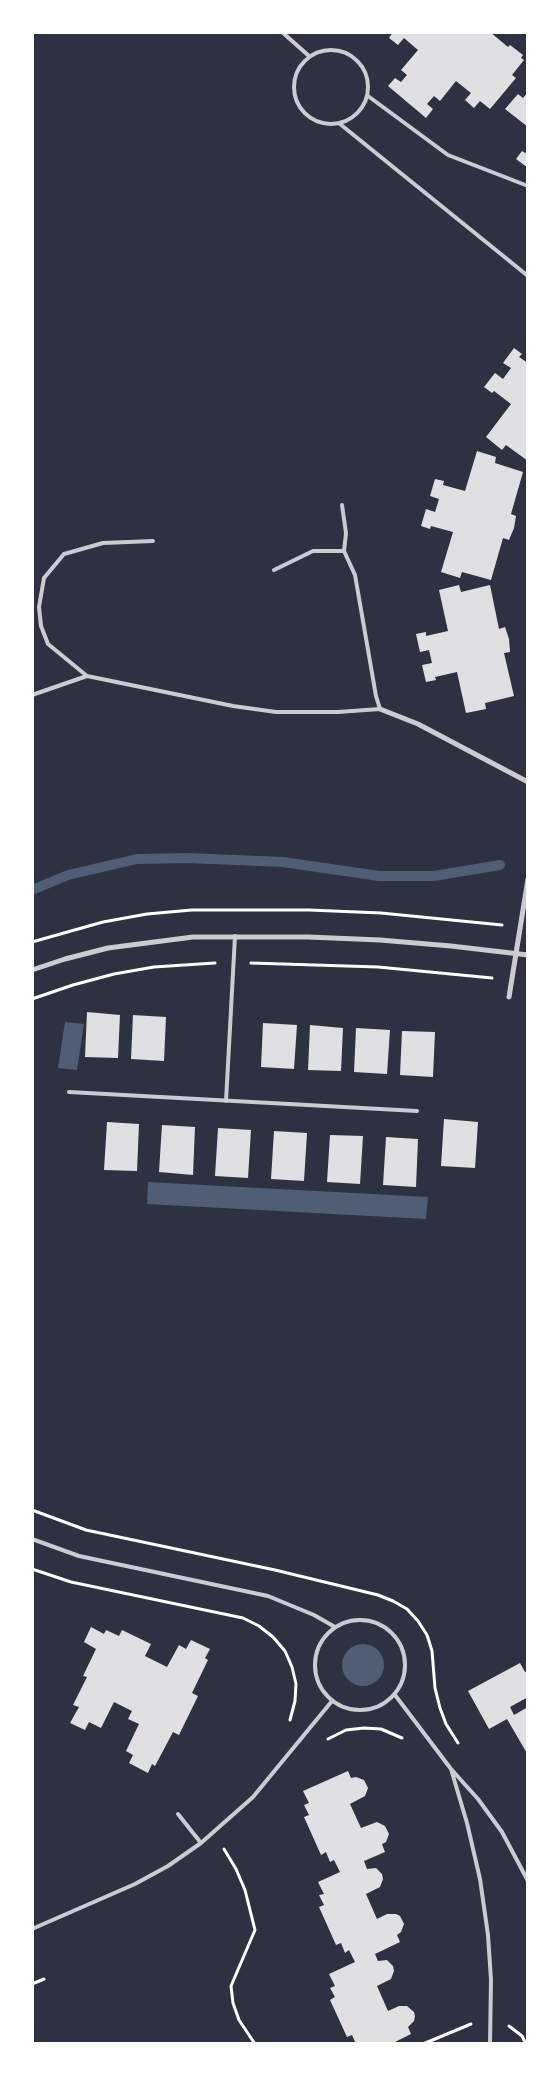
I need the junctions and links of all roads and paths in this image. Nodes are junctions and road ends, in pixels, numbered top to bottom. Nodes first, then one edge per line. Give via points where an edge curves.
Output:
1 (282, 32) edge
2 (309, 56) junction
3 (368, 96) junction
4 (340, 124) junction
5 (528, 186) edge
6 (528, 276) edge
7 (342, 505) dead end
8 (153, 542) dead end
9 (344, 551) junction
10 (274, 570) dead end
11 (87, 676) junction
12 (32, 695) edge
13 (380, 709) junction
14 (528, 782) edge
15 (528, 879) edge
16 (235, 936) junction
17 (516, 954) junction
18 (528, 955) edge
19 (233, 963) junction
20 (32, 970) edge
21 (512, 980) junction
22 (509, 997) dead end
23 (32, 999) edge
24 (70, 1092) dead end
25 (226, 1100) junction
26 (417, 1111) dead end
27 (32, 1539) edge
28 (32, 1569) edge
29 (335, 1627) junction
30 (395, 1695) junction
31 (332, 1701) junction
32 (287, 1726) dead end
33 (405, 1740) dead end
34 (323, 1743) dead end
35 (451, 1769) junction
36 (178, 1814) dead end
37 (201, 1843) junction
38 (229, 1845) dead end
39 (224, 1849) junction
40 (218, 1854) dead end
41 (528, 1882) edge
42 (32, 1929) edge
43 (44, 1979) dead end
44 (32, 1984) edge
45 (472, 2015) dead end
46 (472, 2024) dead end
47 (255, 2044) edge
48 (490, 2044) edge

1 - 2 lane
2 - 3 lane via 334,50 358,60 366,70
2 - 4 lane via 295,78 297,103 304,114 315,121 327,125
3 - 4 lane via 358,114
3 - 5 lane via 448,155
4 - 6 lane
7 - 9 lane via 346,533
8 - 11 lane via 103,543 64,554 44,578 39,607 41,626 48,644
9 - 10 lane via 313,551
9 - 13 lane via 356,575
11 - 12 lane
11 - 13 lane via 276,712
13 - 14 street via 418,724
15 - 17 street
16 - 17 street via 380,940
16 - 19 lane
16 - 20 street via 185,938 108,948
17 - 18 street
17 - 21 street
19 - 21 path via 378,967
19 - 23 path via 195,963 130,971
19 - 25 lane
21 - 22 street
24 - 25 lane
25 - 26 lane
27 - 29 lane via 78,1556 268,1596
28 - 32 path via 72,1582 243,1618 259,1626 285,1651 292,1667 295,1701
29 - 30 lane via 348,1621 363,1620 390,1630 405,1655 406,1669
29 - 31 lane via 317,1649 315,1663 316,1677
30 - 31 lane via 384,1704 364,1710 344,1708
30 - 35 lane
31 - 37 lane via 253,1797
33 - 34 path via 381,1729 364,1728 346,1730
35 - 41 lane via 502,1832
35 - 48 lane via 473,1851 486,1926 491,1980
36 - 37 lane
37 - 42 lane via 135,1884
38 - 39 path
39 - 40 path
39 - 47 path via 245,1890 256,1930 231,1986 239,2020
43 - 44 path
45 - 46 path

